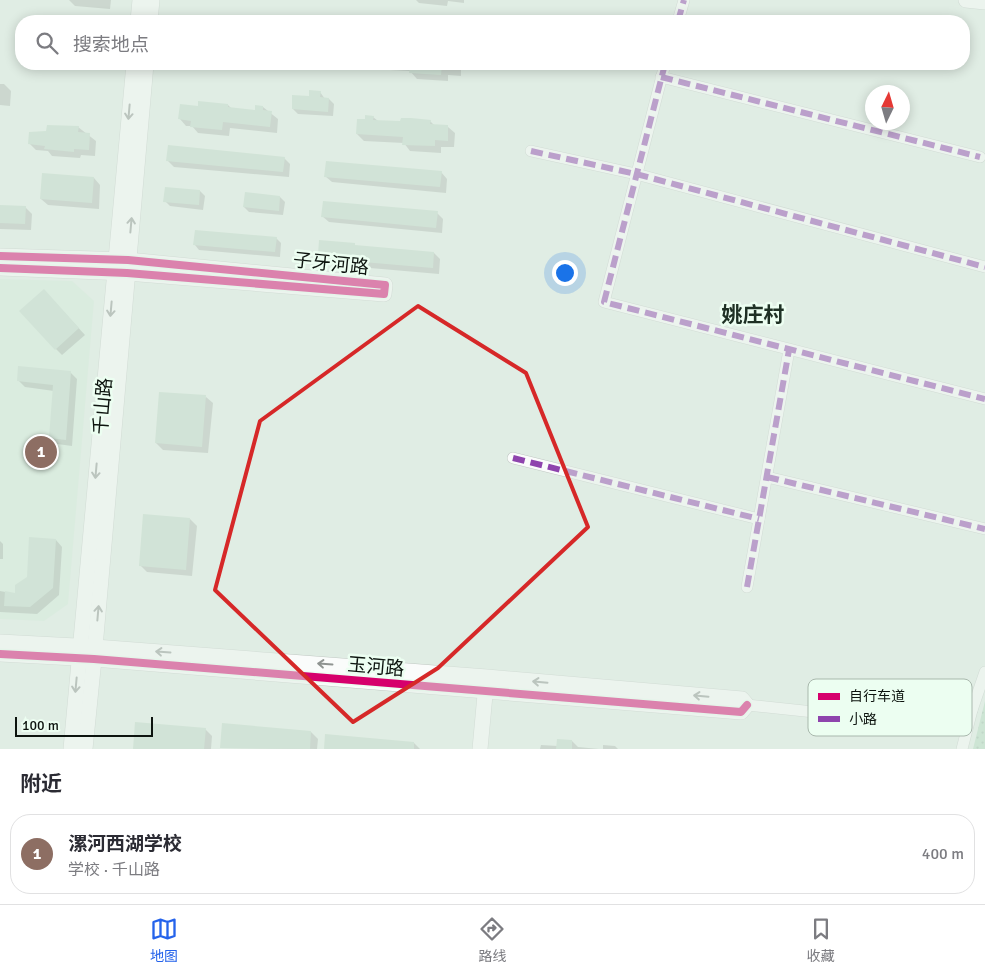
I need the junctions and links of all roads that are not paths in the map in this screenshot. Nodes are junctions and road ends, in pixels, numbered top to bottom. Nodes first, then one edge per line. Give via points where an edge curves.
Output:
1 (140, 0) edge
2 (152, 0) edge
3 (684, 0) edge
4 (966, 0) edge
5 (985, 2) edge
6 (139, 15) edge
7 (151, 15) edge
8 (680, 15) edge
9 (134, 70) edge
10 (145, 70) edge
11 (663, 70) edge
12 (661, 78) junction
13 (531, 151) dead end
14 (980, 157) dead end
15 (636, 174) junction
16 (0, 256) edge
17 (121, 266) junction
18 (985, 267) edge
19 (0, 268) edge
20 (788, 350) junction
21 (985, 399) edge
22 (513, 458) dead end
23 (767, 477) junction
24 (759, 519) junction
25 (985, 529) edge
26 (748, 587) dead end
27 (0, 642) edge
28 (79, 652) junction
29 (95, 653) junction
30 (0, 654) edge
31 (985, 672) edge
32 (486, 684) junction
33 (747, 706) joint
34 (972, 710) edge
35 (808, 712) edge
36 (965, 736) edge
37 (71, 749) edge
38 (85, 749) edge
39 (480, 749) edge
40 (962, 749) edge

1 - 6 street
2 - 7 street
3 - 8 street
4 - 5 street
9 -> 17 street, 千山路
17 -> 10 street, 千山路
11 - 12 street
12 - 14 street
12 - 15 street
13 - 15 street
15 - 18 street
15 - 20 street via 604,302
16 - 17 street, 子牙河路
17 - 17 street, 子牙河路 via 384,294 385,285
17 - 19 street, 子牙河路
17 -> 28 street, 千山路
29 -> 17 street, 千山路
20 - 21 street
20 - 23 street
22 - 24 street
23 - 24 street
23 - 25 street
24 - 26 street
27 - 28 street, 玉河路
28 - 29 street, 玉河路
28 - 30 street, 玉河路
28 -> 37 street, 千山路
29 - 32 street, 玉河路
29 - 38 street, 千山路
31 - 34 street
32 - 33 street, 玉河路 via 742,699
32 - 39 street
33 - 35 street
36 - 40 street

